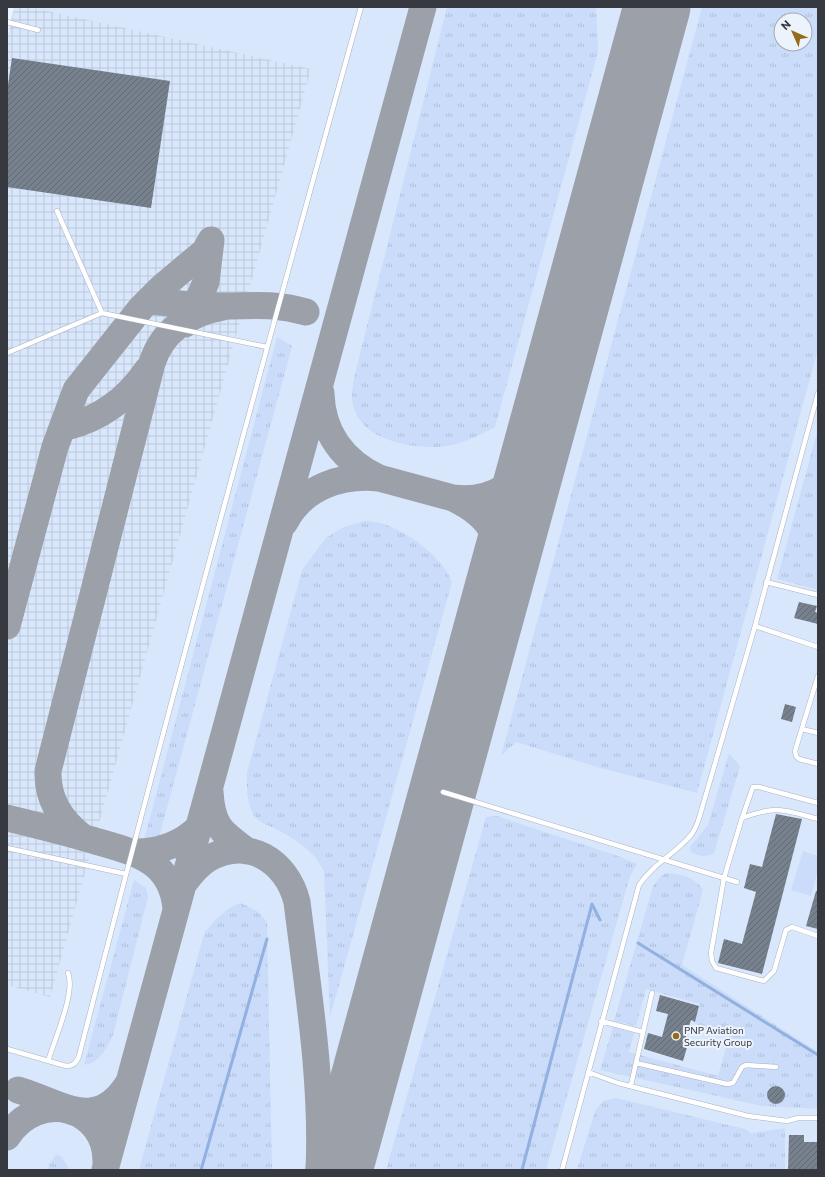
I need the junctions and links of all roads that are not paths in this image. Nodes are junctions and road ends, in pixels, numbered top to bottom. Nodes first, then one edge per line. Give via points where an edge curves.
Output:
1 (360, 7) edge
2 (7, 22) edge
3 (38, 30) dead end
4 (57, 211) dead end
5 (102, 313) junction
6 (267, 347) junction
7 (7, 353) edge
8 (818, 393) edge
9 (766, 582) junction
10 (818, 595) edge
11 (755, 626) junction
12 (818, 648) edge
13 (818, 676) edge
14 (802, 729) junction
15 (818, 734) edge
16 (818, 764) edge
17 (443, 792) dead end
18 (818, 803) edge
19 (742, 818) junction
20 (818, 819) edge
21 (7, 848) edge
22 (663, 859) junction
23 (126, 874) junction
24 (724, 878) junction
25 (737, 882) dead end
26 (818, 936) edge
27 (68, 973) dead end
28 (652, 993) dead end
29 (601, 1021) junction
30 (643, 1032) junction
31 (7, 1050) edge
32 (48, 1061) junction
33 (636, 1063) junction
34 (776, 1067) dead end
35 (588, 1072) junction
36 (631, 1085) junction
37 (818, 1118) edge
38 (562, 1170) edge

1 - 6 lane
2 - 3 lane
4 - 5 lane
5 - 6 lane
5 - 7 lane
6 - 23 lane
8 - 9 lane
9 - 10 lane
9 - 11 lane
11 - 12 lane
11 - 22 lane via 700,815 692,834 680,847
13 - 14 lane
14 - 15 lane
14 - 16 lane via 795,751 796,756
17 - 22 lane
18 - 19 lane via 753,787
19 - 20 lane via 762,810 780,809
19 - 24 lane
21 - 23 lane
22 - 24 lane
22 - 29 lane via 647,872 639,885
23 - 32 lane via 77,1062 71,1066
24 - 25 lane
24 - 26 lane via 711,953 716,968 764,981 774,971 786,930 792,927
27 - 32 lane via 70,994
28 - 30 lane
29 - 30 lane
29 - 35 lane
30 - 33 lane
31 - 32 lane
33 - 34 lane via 727,1084 733,1083 742,1067 746,1065
33 - 36 lane
35 - 36 lane
35 - 38 lane
36 - 37 lane via 748,1116 787,1121

